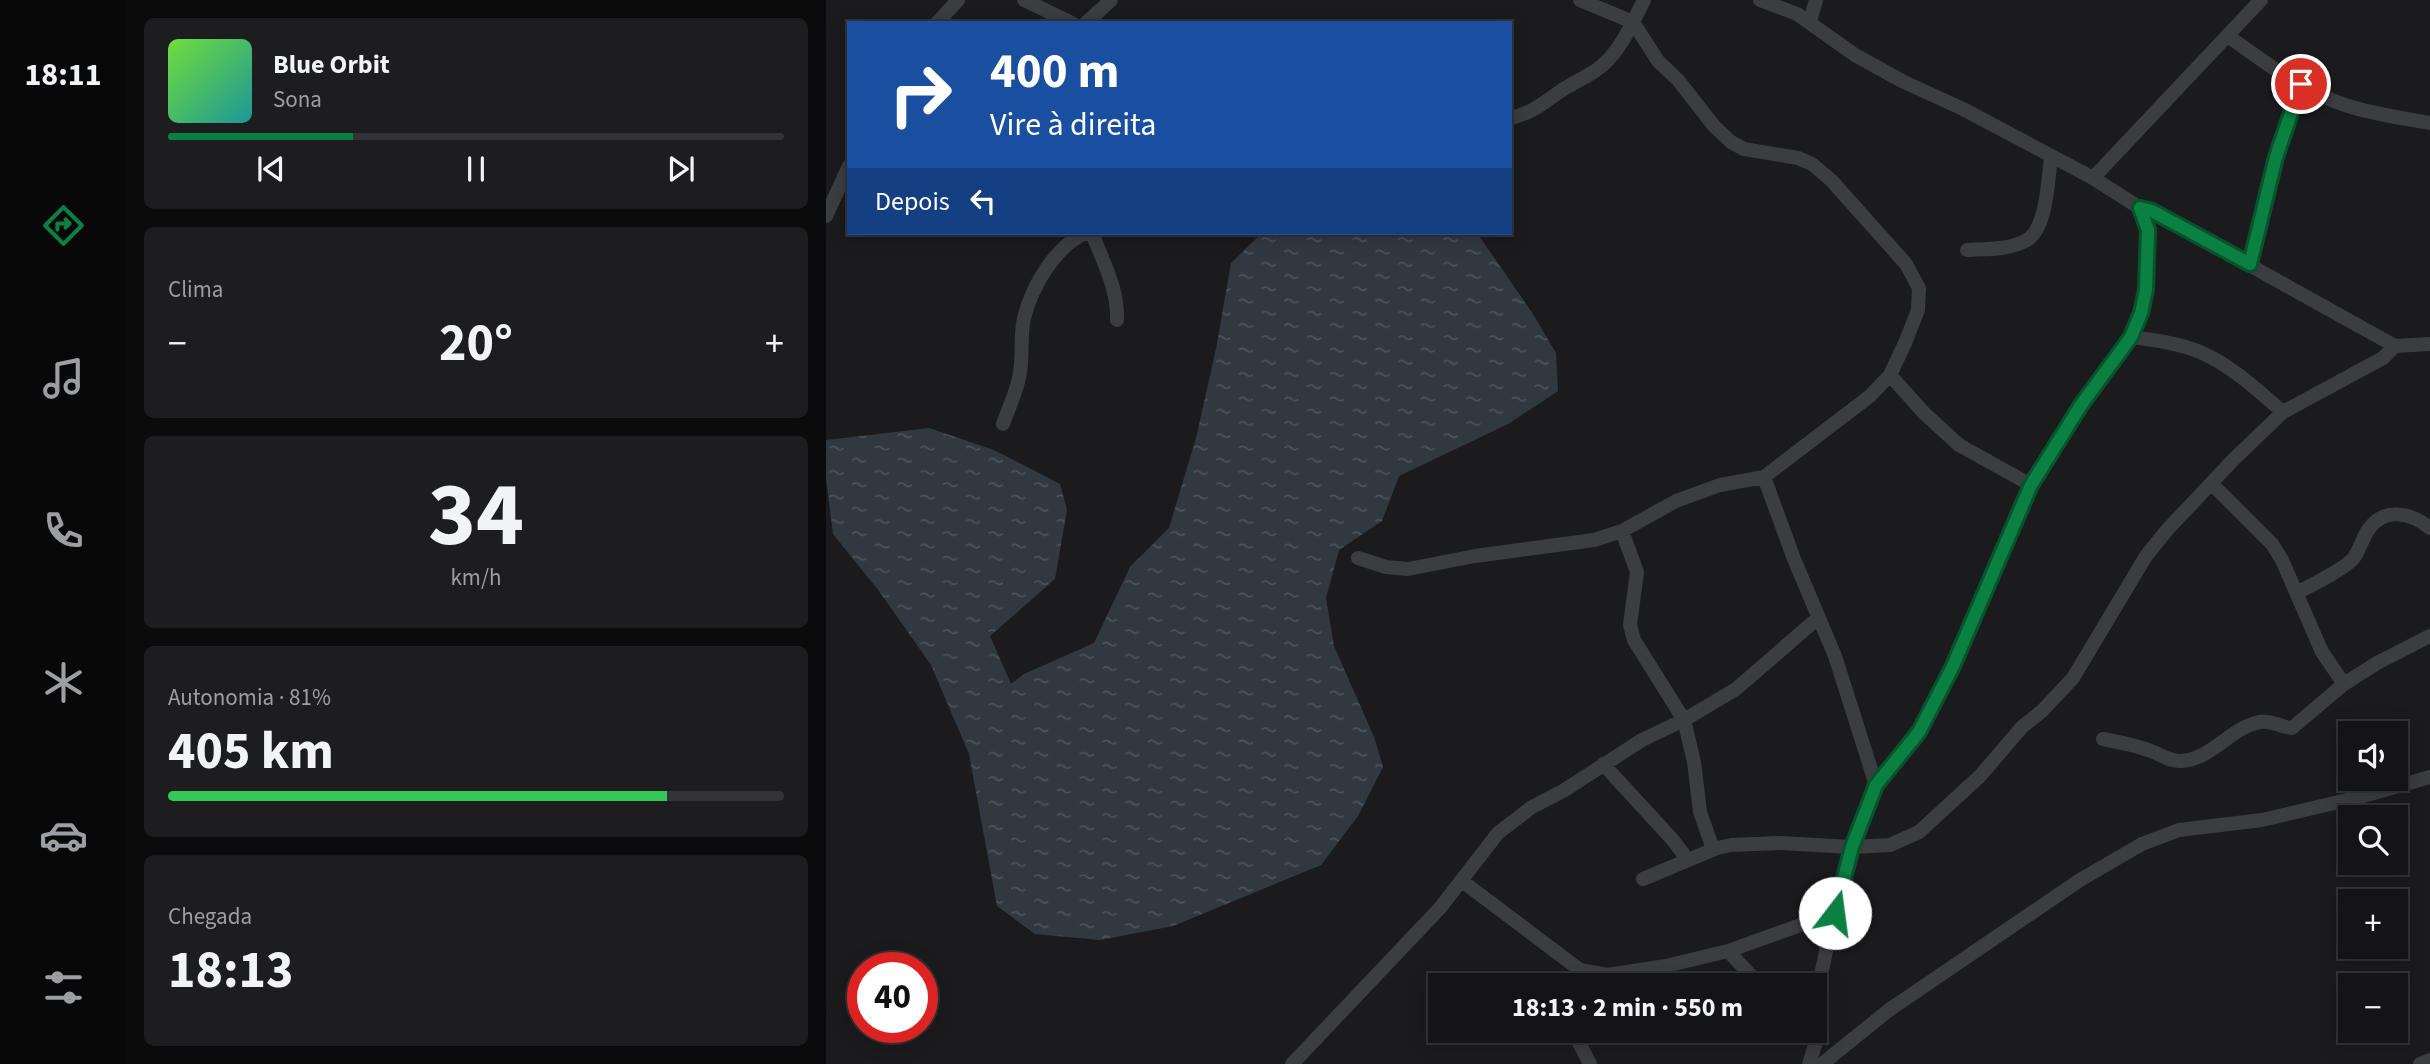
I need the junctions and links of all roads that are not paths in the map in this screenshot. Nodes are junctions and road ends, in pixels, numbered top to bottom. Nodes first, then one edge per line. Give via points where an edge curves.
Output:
1 (958, 0) edge
2 (1024, 0) edge
3 (1111, 0) edge
4 (1580, 0) edge
5 (1644, 0) edge
6 (1760, 0) edge
7 (1815, 0) edge
8 (2261, 0) edge
9 (939, 21) edge
10 (1068, 21) edge
11 (1088, 21) edge
12 (1810, 21) junction
13 (1633, 22) junction
14 (2228, 36) junction
15 (2301, 84) junction
16 (1512, 118) edge
17 (2430, 123) edge
18 (2051, 157) junction
19 (847, 170) edge
20 (2094, 178) junction
21 (2140, 208) junction
22 (826, 216) edge
23 (1081, 235) edge
24 (1093, 235) edge
25 (1967, 250) dead end
26 (2250, 264) junction
27 (1117, 320) dead end
28 (2131, 337) junction
29 (2430, 344) edge
30 (2395, 346) junction
31 (1890, 376) junction
32 (2283, 412) junction
33 (1003, 424) dead end
34 (1765, 477) junction
35 (2212, 484) junction
36 (2031, 485) junction
37 (2430, 528) edge
38 (1622, 531) junction
39 (1358, 558) dead end
40 (2297, 593) junction
41 (1818, 618) junction
42 (2430, 636) edge
43 (2344, 684) junction
44 (1684, 720) junction
45 (2103, 739) dead end
46 (1603, 764) junction
47 (2430, 777) edge
48 (1876, 785) junction
49 (1852, 847) junction
50 (1713, 849) junction
51 (1688, 860) junction
52 (1643, 879) dead end
53 (1462, 881) junction
54 (1835, 913) junction
55 (1728, 951) junction
56 (1580, 970) junction
57 (1579, 973) edge
58 (1749, 973) edge
59 (1822, 973) edge
60 (1579, 1043) edge
61 (1814, 1043) edge
62 (2430, 1060) edge
63 (1292, 1064) edge
64 (1590, 1064) edge
65 (1809, 1064) edge
66 (1822, 1064) edge
67 (2420, 1064) edge

1 - 9 street
2 - 10 street
3 - 11 street
4 - 13 street
5 - 13 street
6 - 12 street
7 - 12 street
8 - 14 street
12 - 18 street via 1854,55
13 - 16 street via 1602,66 1536,109
13 - 31 street via 1658,61 1731,142 1811,164 1906,264 1919,288 1918,310
14 - 15 street
14 - 20 street
15 - 17 street via 2344,105
15 - 26 street via 2276,157
18 - 20 street
18 - 25 street via 2041,222 2035,233 2026,241 1997,249
19 - 22 street
20 - 21 street
21 - 26 street
21 - 28 street via 2148,230 2146,290
23 - 33 street via 1061,251 1030,300 1020,374
24 - 27 street via 1114,285
26 - 30 street
28 - 32 street via 2163,341 2215,359
28 - 36 street
29 - 30 street
30 - 32 street via 2383,358
31 - 34 street
31 - 36 street via 1959,445
32 - 35 street
34 - 38 street via 1720,485 1676,501
34 - 41 street
35 - 40 street via 2272,544
35 - 49 street via 2146,556 2073,678 1980,776 1919,832 1890,845
36 - 48 street via 1953,666 1919,732
37 - 40 street via 2400,513 2376,519 2353,558
38 - 39 street via 1582,542 1408,569
38 - 44 street via 1637,572 1630,625 1634,639
40 - 43 street via 2322,652
41 - 44 street via 1736,690
41 - 48 street via 1838,664
42 - 43 street
43 - 45 street via 2292,728 2261,722 2185,761
44 - 46 street
44 - 50 street via 1700,812
46 - 51 street
46 - 53 street via 1498,833
47 - 66 street via 2262,820 2179,830 2143,844 2080,880 1889,1010
48 - 49 street
49 - 50 street via 1780,843
49 - 54 street
50 - 51 street
51 - 52 street
53 - 56 street
53 - 63 street
54 - 55 street
54 - 59 street
55 - 56 street via 1607,975
55 - 58 street
56 - 57 street
60 - 64 street
61 - 65 street
62 - 67 street

